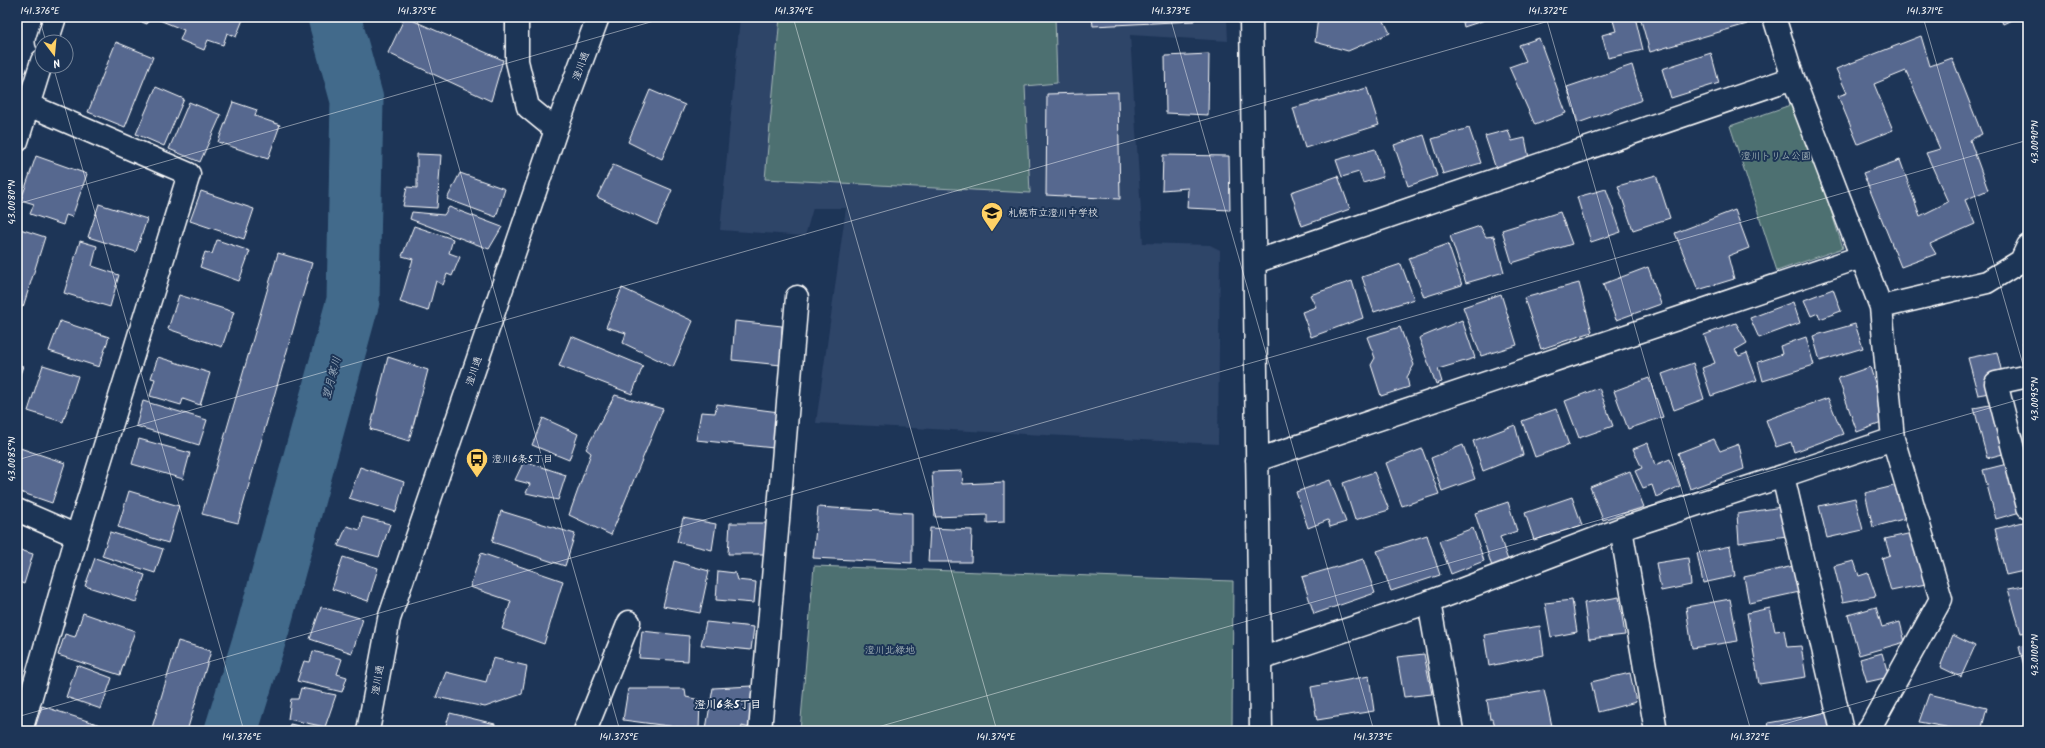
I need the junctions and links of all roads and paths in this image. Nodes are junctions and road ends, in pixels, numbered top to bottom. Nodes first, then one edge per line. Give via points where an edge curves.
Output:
1 (55, 17) edge
2 (517, 17) edge
3 (598, 17) edge
4 (1251, 17) edge
5 (1774, 17) edge
6 (50, 34) edge
7 (36, 74) edge
8 (1793, 78) junction
9 (23, 102) edge
10 (556, 130) junction
11 (17, 141) edge
12 (2028, 246) edge
13 (1861, 257) junction
14 (1255, 262) junction
15 (797, 297) dead end
16 (1882, 307) junction
17 (2028, 376) edge
18 (1893, 439) junction
19 (1257, 460) junction
20 (1783, 476) junction
21 (2028, 508) edge
22 (17, 510) edge
23 (1621, 529) junction
24 (76, 536) junction
25 (1429, 602) junction
26 (629, 622) dead end
27 (1260, 659) junction
28 (21, 731) edge
29 (368, 731) edge
30 (585, 731) edge
31 (760, 731) edge
32 (1261, 731) edge
33 (1452, 731) edge
34 (1656, 731) edge
35 (1842, 731) edge
36 (1868, 731) edge

1 - 6 street
2 - 10 street via 517,61 528,107
3 - 10 street, 澄川通
4 - 14 street
5 - 8 street
7 - 9 street
8 - 13 street
8 - 14 street
9 - 11 street
9 - 24 street via 189,174
10 - 29 street, 澄川通 via 389,619
12 - 16 street via 2021,261 1987,282
13 - 16 street
13 - 19 street
14 - 19 street
15 - 31 street
16 - 18 street
17 - 21 street via 1996,383
18 - 20 street
18 - 36 street via 1941,599
19 - 27 street
20 - 23 street
20 - 35 street
22 - 24 street
23 - 25 street
23 - 34 street
24 - 28 street
25 - 27 street
25 - 33 street
26 - 30 street
27 - 32 street

